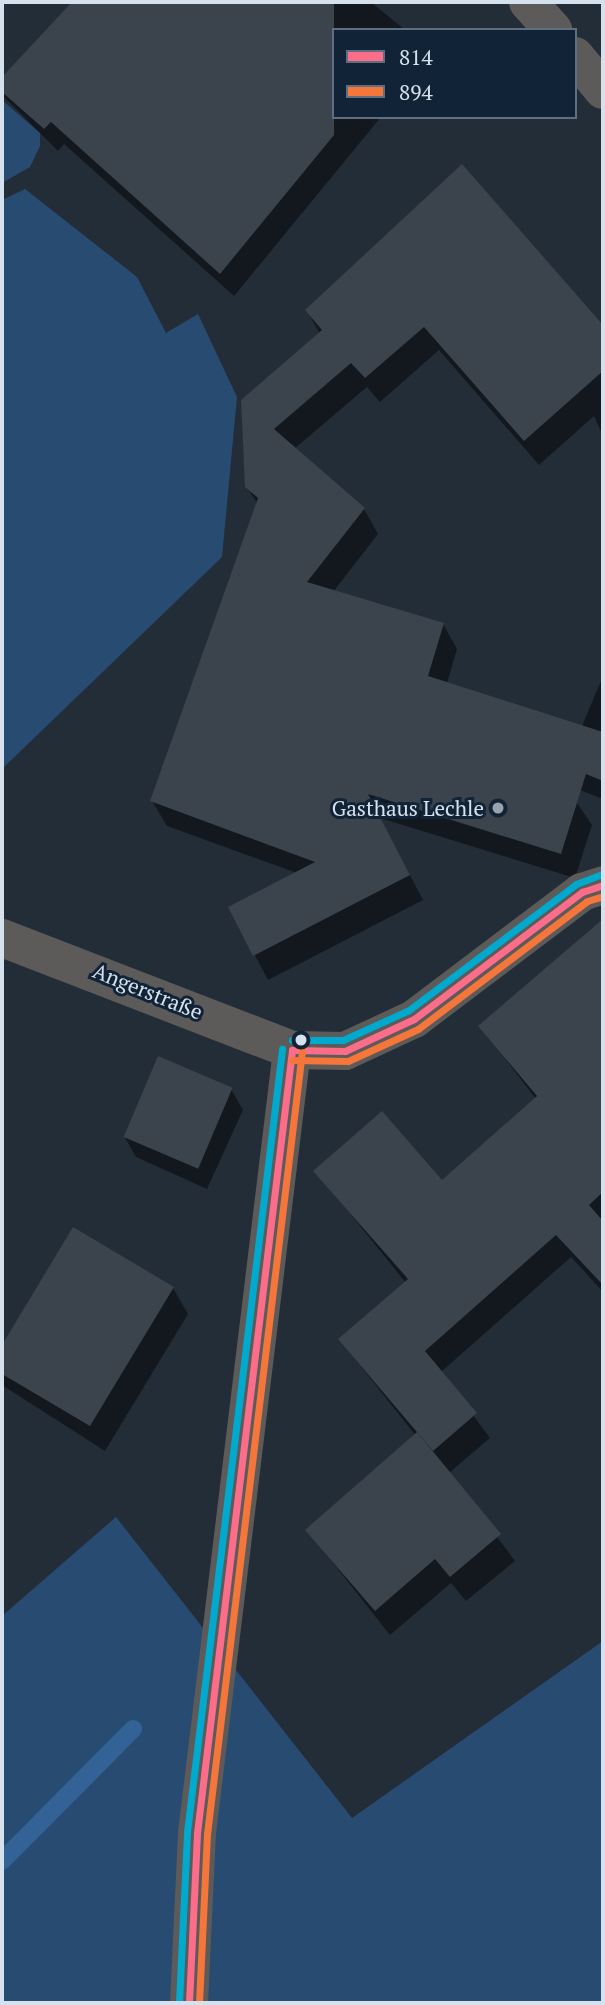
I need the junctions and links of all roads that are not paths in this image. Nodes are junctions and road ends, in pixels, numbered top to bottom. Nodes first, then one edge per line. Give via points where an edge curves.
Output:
1 (528, 2) edge
2 (551, 28) edge
3 (577, 58) edge
4 (603, 90) edge
5 (603, 884) edge
6 (2, 937) edge
7 (292, 1050) junction
8 (188, 2003) edge

1 - 2 street
3 - 4 street
5 - 7 street via 582,892 414,1019 345,1051
6 - 7 street, Angerstraße
7 - 8 street via 197,1833

